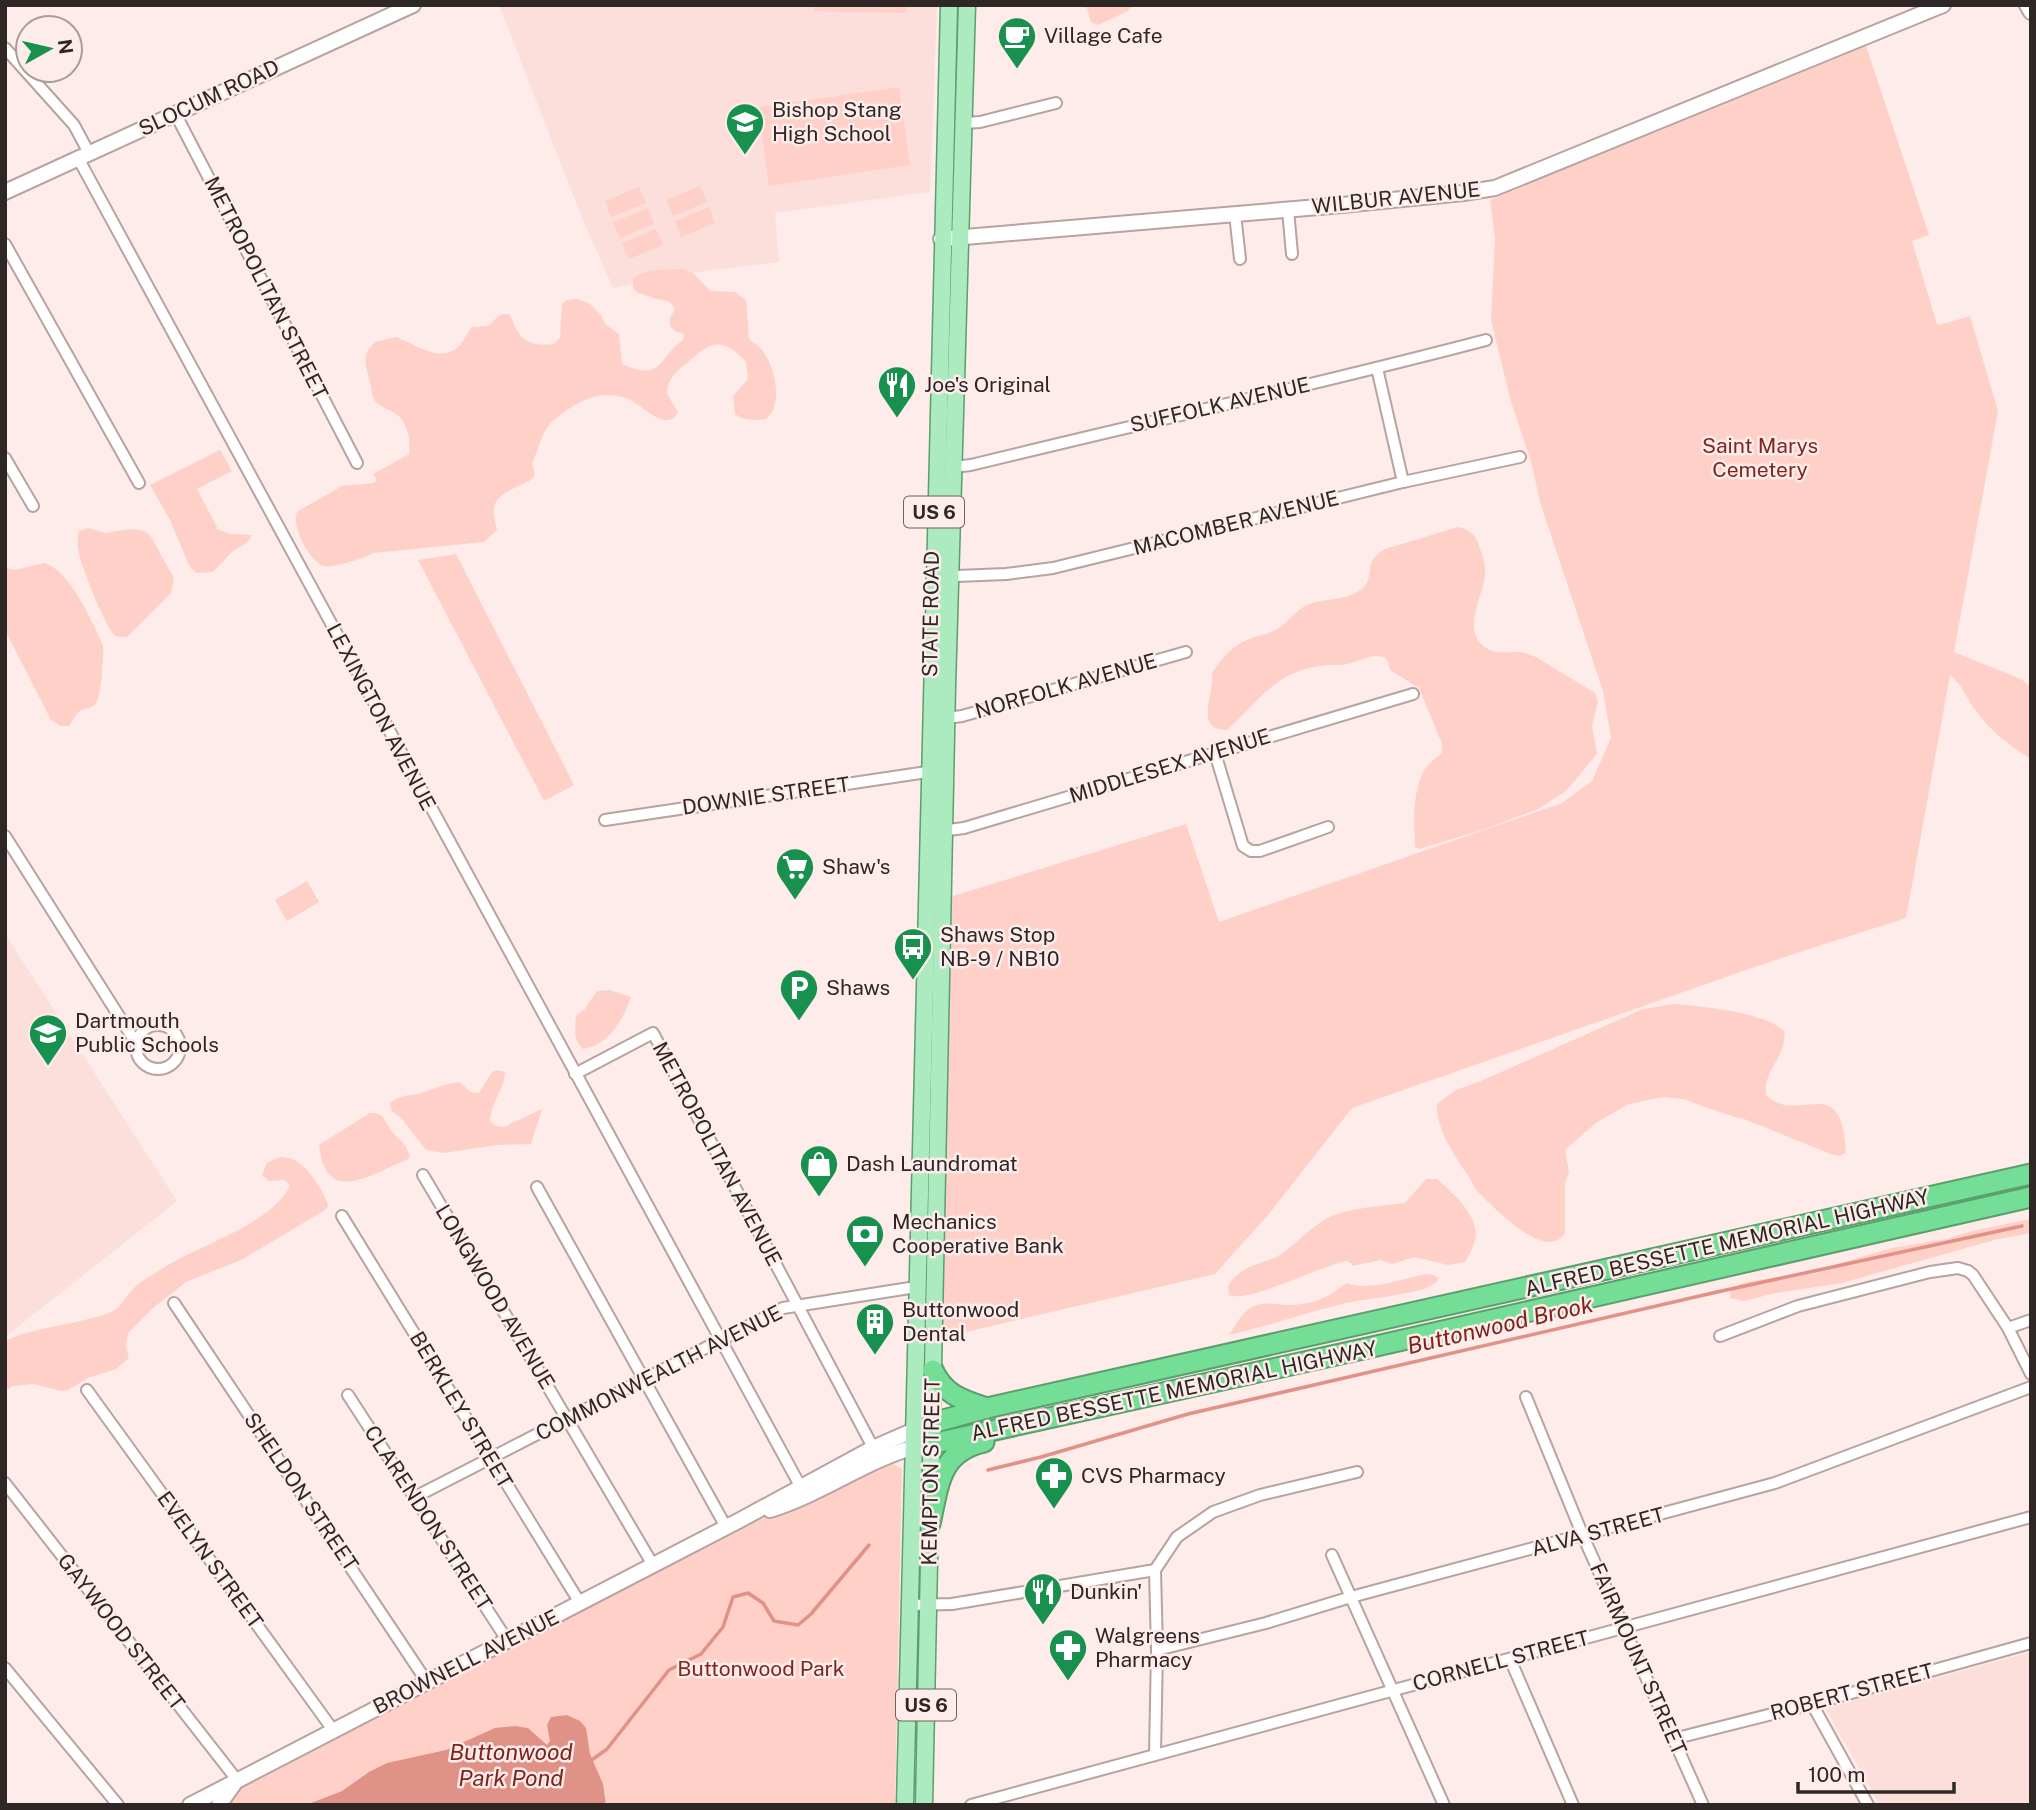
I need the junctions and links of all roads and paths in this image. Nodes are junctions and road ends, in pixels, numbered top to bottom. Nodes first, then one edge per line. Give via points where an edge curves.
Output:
1 (413, 5) edge
2 (949, 5) edge
3 (967, 5) edge
4 (1943, 5) edge
5 (2027, 5) edge
6 (2031, 12) edge
7 (5, 48) edge
8 (1056, 103) dead end
9 (175, 113) junction
10 (963, 123) junction
11 (83, 156) junction
12 (5, 192) edge
13 (1288, 209) junction
14 (1235, 214) junction
15 (959, 238) junction
16 (941, 239) junction
17 (5, 244) edge
18 (1292, 254) dead end
19 (1240, 259) dead end
20 (1486, 340) dead end
21 (1377, 368) junction
22 (1520, 457) dead end
23 (5, 458) edge
24 (357, 463) dead end
25 (953, 467) junction
26 (1403, 482) junction
27 (139, 483) dead end
28 (33, 506) dead end
29 (950, 577) junction
30 (932, 578) junction
31 (1186, 652) dead end
32 (1413, 694) dead end
33 (947, 718) junction
34 (1215, 753) junction
35 (927, 772) junction
36 (605, 820) dead end
37 (1328, 827) dead end
38 (944, 832) junction
39 (926, 833) junction
40 (5, 836) edge
41 (136, 1043) junction
42 (575, 1074) junction
43 (919, 1097) junction
44 (938, 1097) junction
45 (2031, 1174) edge
46 (423, 1175) dead end
47 (537, 1187) dead end
48 (2031, 1197) edge
49 (342, 1216) dead end
50 (916, 1287) junction
51 (174, 1303) dead end
52 (797, 1306) junction
53 (2031, 1320) edge
54 (2008, 1328) junction
55 (1720, 1336) dead end
56 (720, 1340) junction
57 (933, 1370) junction
58 (2031, 1374) edge
59 (645, 1380) junction
60 (2031, 1387) edge
61 (87, 1390) dead end
62 (348, 1395) dead end
63 (1526, 1397) dead end
64 (1098, 1407) junction
65 (988, 1408) junction
66 (567, 1419) junction
67 (932, 1423) junction
68 (912, 1431) junction
69 (931, 1444) junction
70 (911, 1448) junction
71 (876, 1454) junction
72 (491, 1459) junction
73 (1357, 1472) dead end
74 (5, 1483) edge
75 (803, 1492) junction
76 (415, 1497) junction
77 (2031, 1517) edge
78 (930, 1524) junction
79 (726, 1527) junction
80 (1583, 1536) junction
81 (1332, 1555) dead end
82 (653, 1565) junction
83 (1155, 1570) junction
84 (1350, 1597) junction
85 (580, 1603) junction
86 (909, 1605) junction
87 (928, 1606) junction
88 (1625, 1627) junction
89 (507, 1640) junction
90 (2031, 1643) edge
91 (1157, 1650) junction
92 (1510, 1659) junction
93 (5, 1668) edge
94 (427, 1682) junction
95 (1393, 1691) junction
96 (1812, 1704) junction
97 (333, 1730) junction
98 (1673, 1739) junction
99 (1155, 1755) junction
100 (237, 1780) junction
101 (118, 1805) edge
102 (190, 1805) edge
103 (219, 1805) edge
104 (905, 1805) edge
105 (924, 1805) edge
106 (971, 1805) edge
107 (1444, 1805) edge
108 (1573, 1805) edge
109 (1703, 1805) edge
110 (1868, 1805) edge

1 - 9 main road, SLOCUM ROAD
2 - 16 main road, STATE ROAD / US 6
3 - 10 main road, STATE ROAD / US 6
4 - 13 main road, WILBUR AVENUE via 1495,188
5 - 6 main road
7 - 11 street, LEXINGTON AVENUE via 74,125
8 - 10 street
9 - 11 main road, SLOCUM ROAD
9 - 24 street, METROPOLITAN STREET
10 - 15 main road, STATE ROAD / US 6
11 - 12 main road, SLOCUM ROAD
11 - 42 street, LEXINGTON AVENUE
13 - 14 main road, WILBUR AVENUE
13 - 18 street
14 - 15 main road, WILBUR AVENUE
14 - 19 street
15 - 16 main road, WILBUR AVENUE
15 - 25 main road, STATE ROAD / US 6
16 - 30 main road, STATE ROAD / US 6
17 - 27 street
20 - 21 street, SUFFOLK AVENUE
21 - 25 street, SUFFOLK AVENUE
21 - 26 street
22 - 26 street, MACOMBER AVENUE
23 - 28 street
25 - 29 main road, STATE ROAD / US 6
26 - 29 street, MACOMBER AVENUE via 1053,568
29 - 30 street, MACOMBER AVENUE
29 - 33 main road, STATE ROAD / US 6
30 - 35 main road, STATE ROAD / US 6
31 - 33 street, NORFOLK AVENUE
32 - 34 street, MIDDLESEX AVENUE
33 - 38 main road, STATE ROAD / US 6
34 - 37 street via 1243,846 1261,851
34 - 38 street, MIDDLESEX AVENUE
35 - 36 street, DOWNIE STREET
35 - 39 main road, STATE ROAD / US 6
38 - 39 street, MIDDLESEX AVENUE
38 - 44 main road, STATE ROAD / US 6
39 - 43 main road, STATE ROAD / US 6
40 - 41 street
41 - 41 street via 138,1058 149,1068 165,1069 180,1053 176,1032 163,1025 149,1026
42 - 52 street, METROPOLITAN AVENUE via 653,1032
42 - 56 street, LEXINGTON AVENUE
43 - 44 main road
43 - 50 main road, KEMPTON STREET / US 6
44 - 57 main road, KEMPTON STREET / US 6
45 - 65 highway, ALFRED BESSETTE MEMORIAL HIGHWAY
46 - 66 street, LONGWOOD AVENUE
47 - 59 street
48 - 64 highway, ALFRED BESSETTE MEMORIAL HIGHWAY
49 - 72 street, BERKLEY STREET
50 - 52 street, COMMONWEALTH AVENUE
50 - 68 main road, KEMPTON STREET / US 6
51 - 94 street, SHELDON STREET
52 - 56 street, COMMONWEALTH AVENUE via 783,1308
52 - 71 street, METROPOLITAN AVENUE
53 - 54 street
54 - 55 street via 1973,1275 1963,1269 1941,1270 1813,1301
54 - 58 street
56 - 59 street, COMMONWEALTH AVENUE
56 - 75 street, LEXINGTON AVENUE
57 - 65 highway via 954,1397
57 - 67 main road, KEMPTON STREET / US 6
59 - 66 street, COMMONWEALTH AVENUE
59 - 79 street
60 - 80 street, ALVA STREET via 1775,1483
61 - 97 street, EVELYN STREET
62 - 76 street, CLARENDON STREET
63 - 80 street, FAIRMOUNT STREET
64 - 69 highway, ALFRED BESSETTE MEMORIAL HIGHWAY
64 - 78 highway via 1035,1430 963,1448 944,1468
65 - 67 highway, ALFRED BESSETTE MEMORIAL HIGHWAY
66 - 72 street, COMMONWEALTH AVENUE
66 - 82 street, LONGWOOD AVENUE
67 - 68 main road, BROWNELL AVENUE
67 - 69 main road, KEMPTON STREET / US 6
68 - 70 main road, KEMPTON STREET / US 6
68 - 71 main road, BROWNELL AVENUE
69 - 70 main road, BROWNELL AVENUE
69 - 78 main road, KEMPTON STREET / US 6
70 - 71 main road, BROWNELL AVENUE
70 - 86 main road, KEMPTON STREET / US 6
71 - 75 main road, BROWNELL AVENUE
72 - 76 street, COMMONWEALTH AVENUE
72 - 85 street, BERKLEY STREET
73 - 83 street via 1213,1511 1177,1537
74 - 100 street, GAYWOOD STREET
75 - 79 main road, BROWNELL AVENUE
76 - 89 street, CLARENDON STREET
77 - 88 street, CORNELL STREET
78 - 87 main road, KEMPTON STREET / US 6
79 - 82 main road, BROWNELL AVENUE
80 - 84 street, ALVA STREET
80 - 88 street, FAIRMOUNT STREET
81 - 84 street
82 - 85 main road, BROWNELL AVENUE
83 - 87 street
83 - 91 street
84 - 91 street, ALVA STREET
84 - 95 street
85 - 89 main road, BROWNELL AVENUE
86 - 87 street
86 - 104 main road, KEMPTON STREET / US 6
87 - 105 main road, KEMPTON STREET / US 6
88 - 92 street, CORNELL STREET
88 - 98 street, FAIRMOUNT STREET
89 - 94 main road, BROWNELL AVENUE
90 - 96 street, ROBERT STREET
91 - 99 street
92 - 95 street, CORNELL STREET
92 - 108 street
93 - 101 street
94 - 97 main road, BROWNELL AVENUE
95 - 99 street, CORNELL STREET
95 - 107 street
96 - 98 street, ROBERT STREET
96 - 110 street
97 - 100 main road, BROWNELL AVENUE
98 - 109 street, FAIRMOUNT STREET
99 - 106 street, CORNELL STREET
100 - 102 main road, BROWNELL AVENUE
100 - 103 main road

